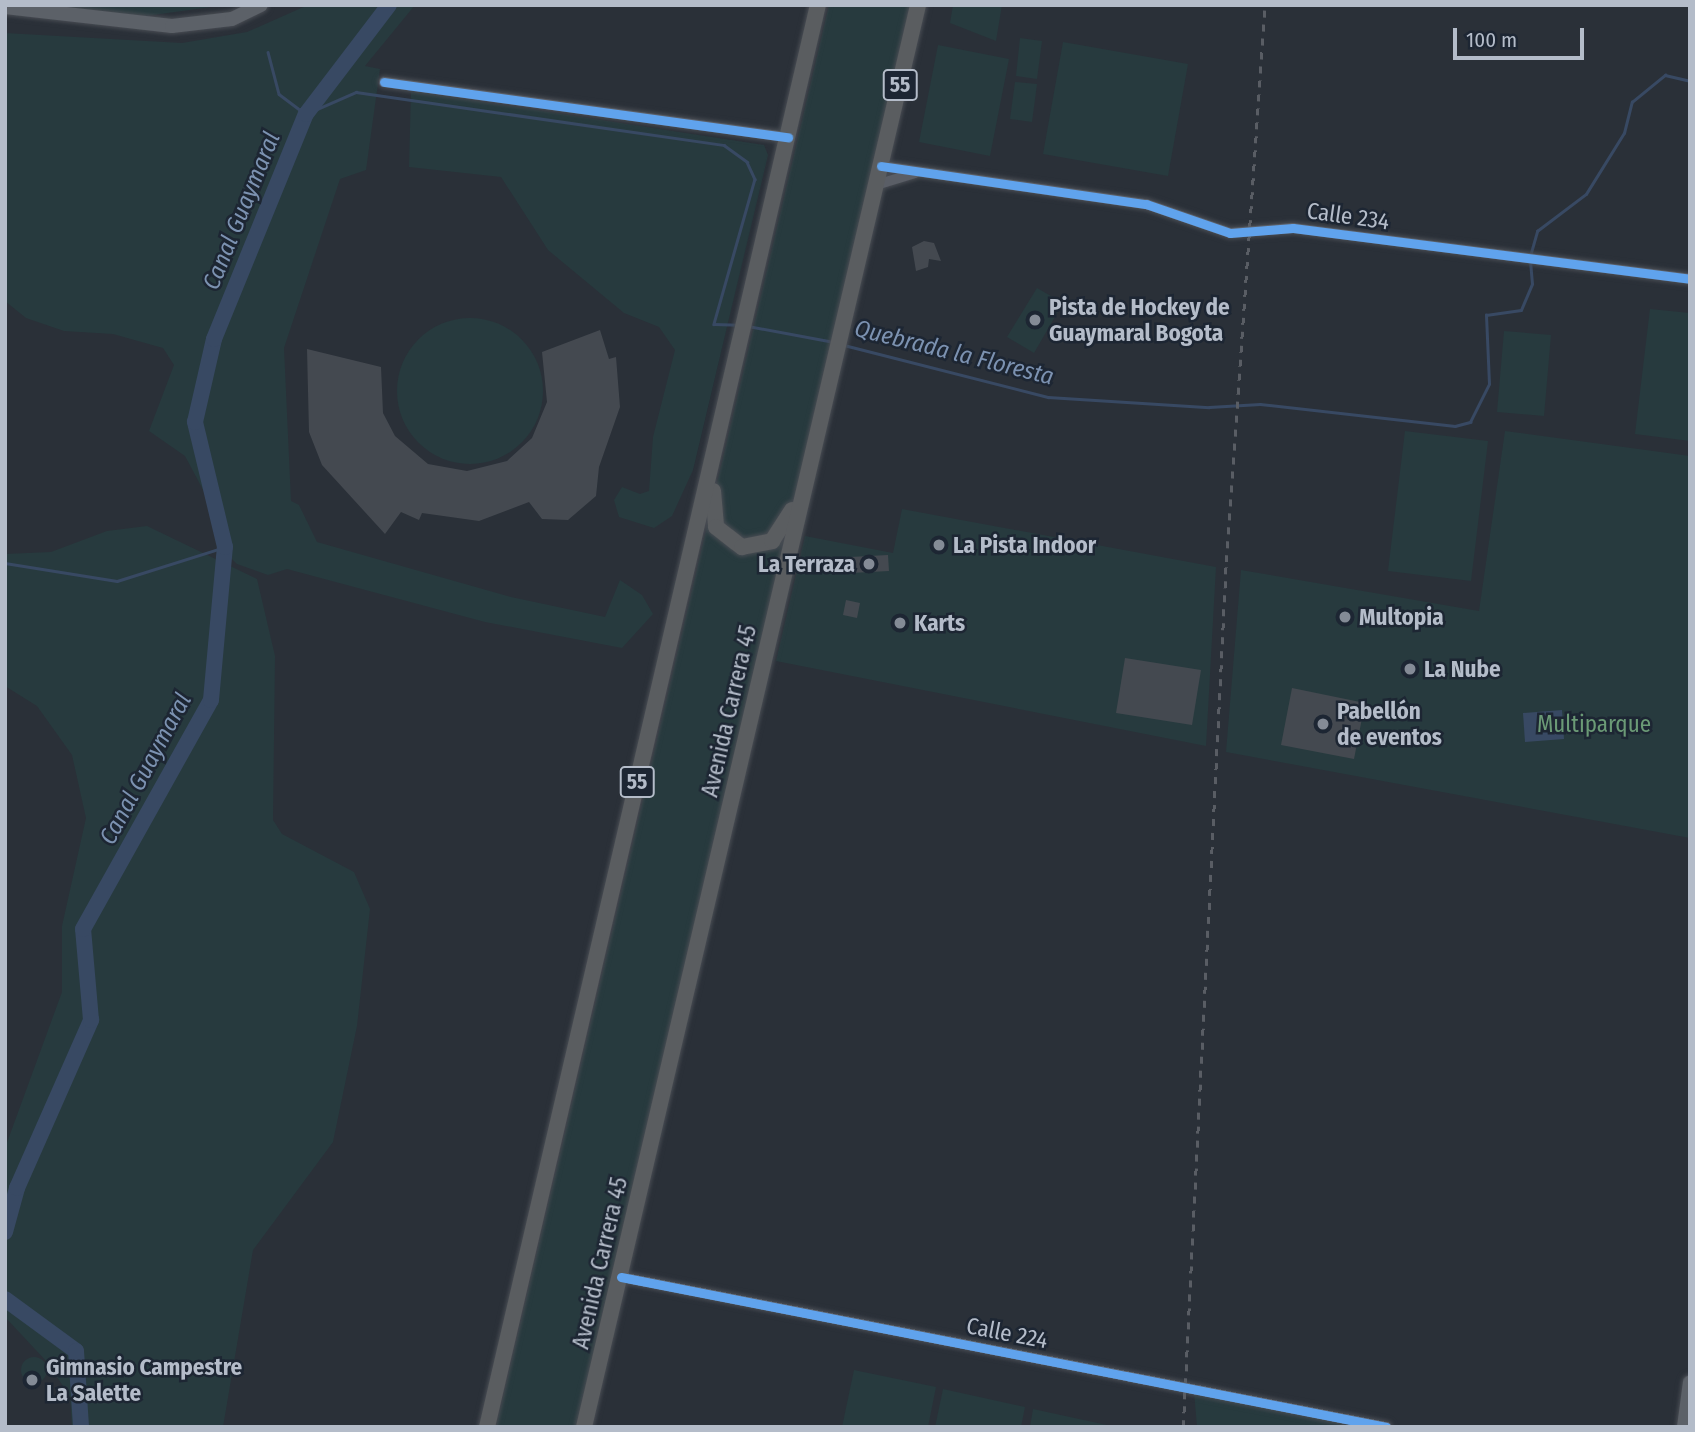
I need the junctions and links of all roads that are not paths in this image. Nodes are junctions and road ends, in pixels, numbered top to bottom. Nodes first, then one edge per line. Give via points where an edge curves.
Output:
1 (261, 5) edge
2 (818, 5) edge
3 (918, 5) edge
4 (5, 6) edge
5 (384, 82) dead end
6 (788, 137) junction
7 (881, 166) junction
8 (917, 172) junction
9 (876, 185) junction
10 (1690, 279) edge
11 (722, 423) junction
12 (812, 452) junction
13 (621, 1277) junction
14 (1690, 1382) edge
15 (487, 1427) edge
16 (584, 1427) edge
17 (1386, 1427) edge
18 (1684, 1427) edge

1 - 4 main road via 232,19 172,26
2 - 6 highway, 55
3 - 7 highway, Avenida Carrera 45 / 55
5 - 6 street
6 - 11 highway, 55
7 - 8 street, Calle 234
7 - 9 highway, Avenida Carrera 45 / 55
8 - 9 street
8 - 10 street, Calle 234 via 1146,204 1230,233 1293,228
9 - 12 highway, Avenida Carrera 45 / 55
11 - 12 highway via 711,509 716,527 736,544 755,547 778,536
11 - 15 highway, 55
12 - 13 highway, Avenida Carrera 45 / 55
13 - 16 highway, Avenida Carrera 45 / 55
13 - 17 street, Calle 224
14 - 18 main road

